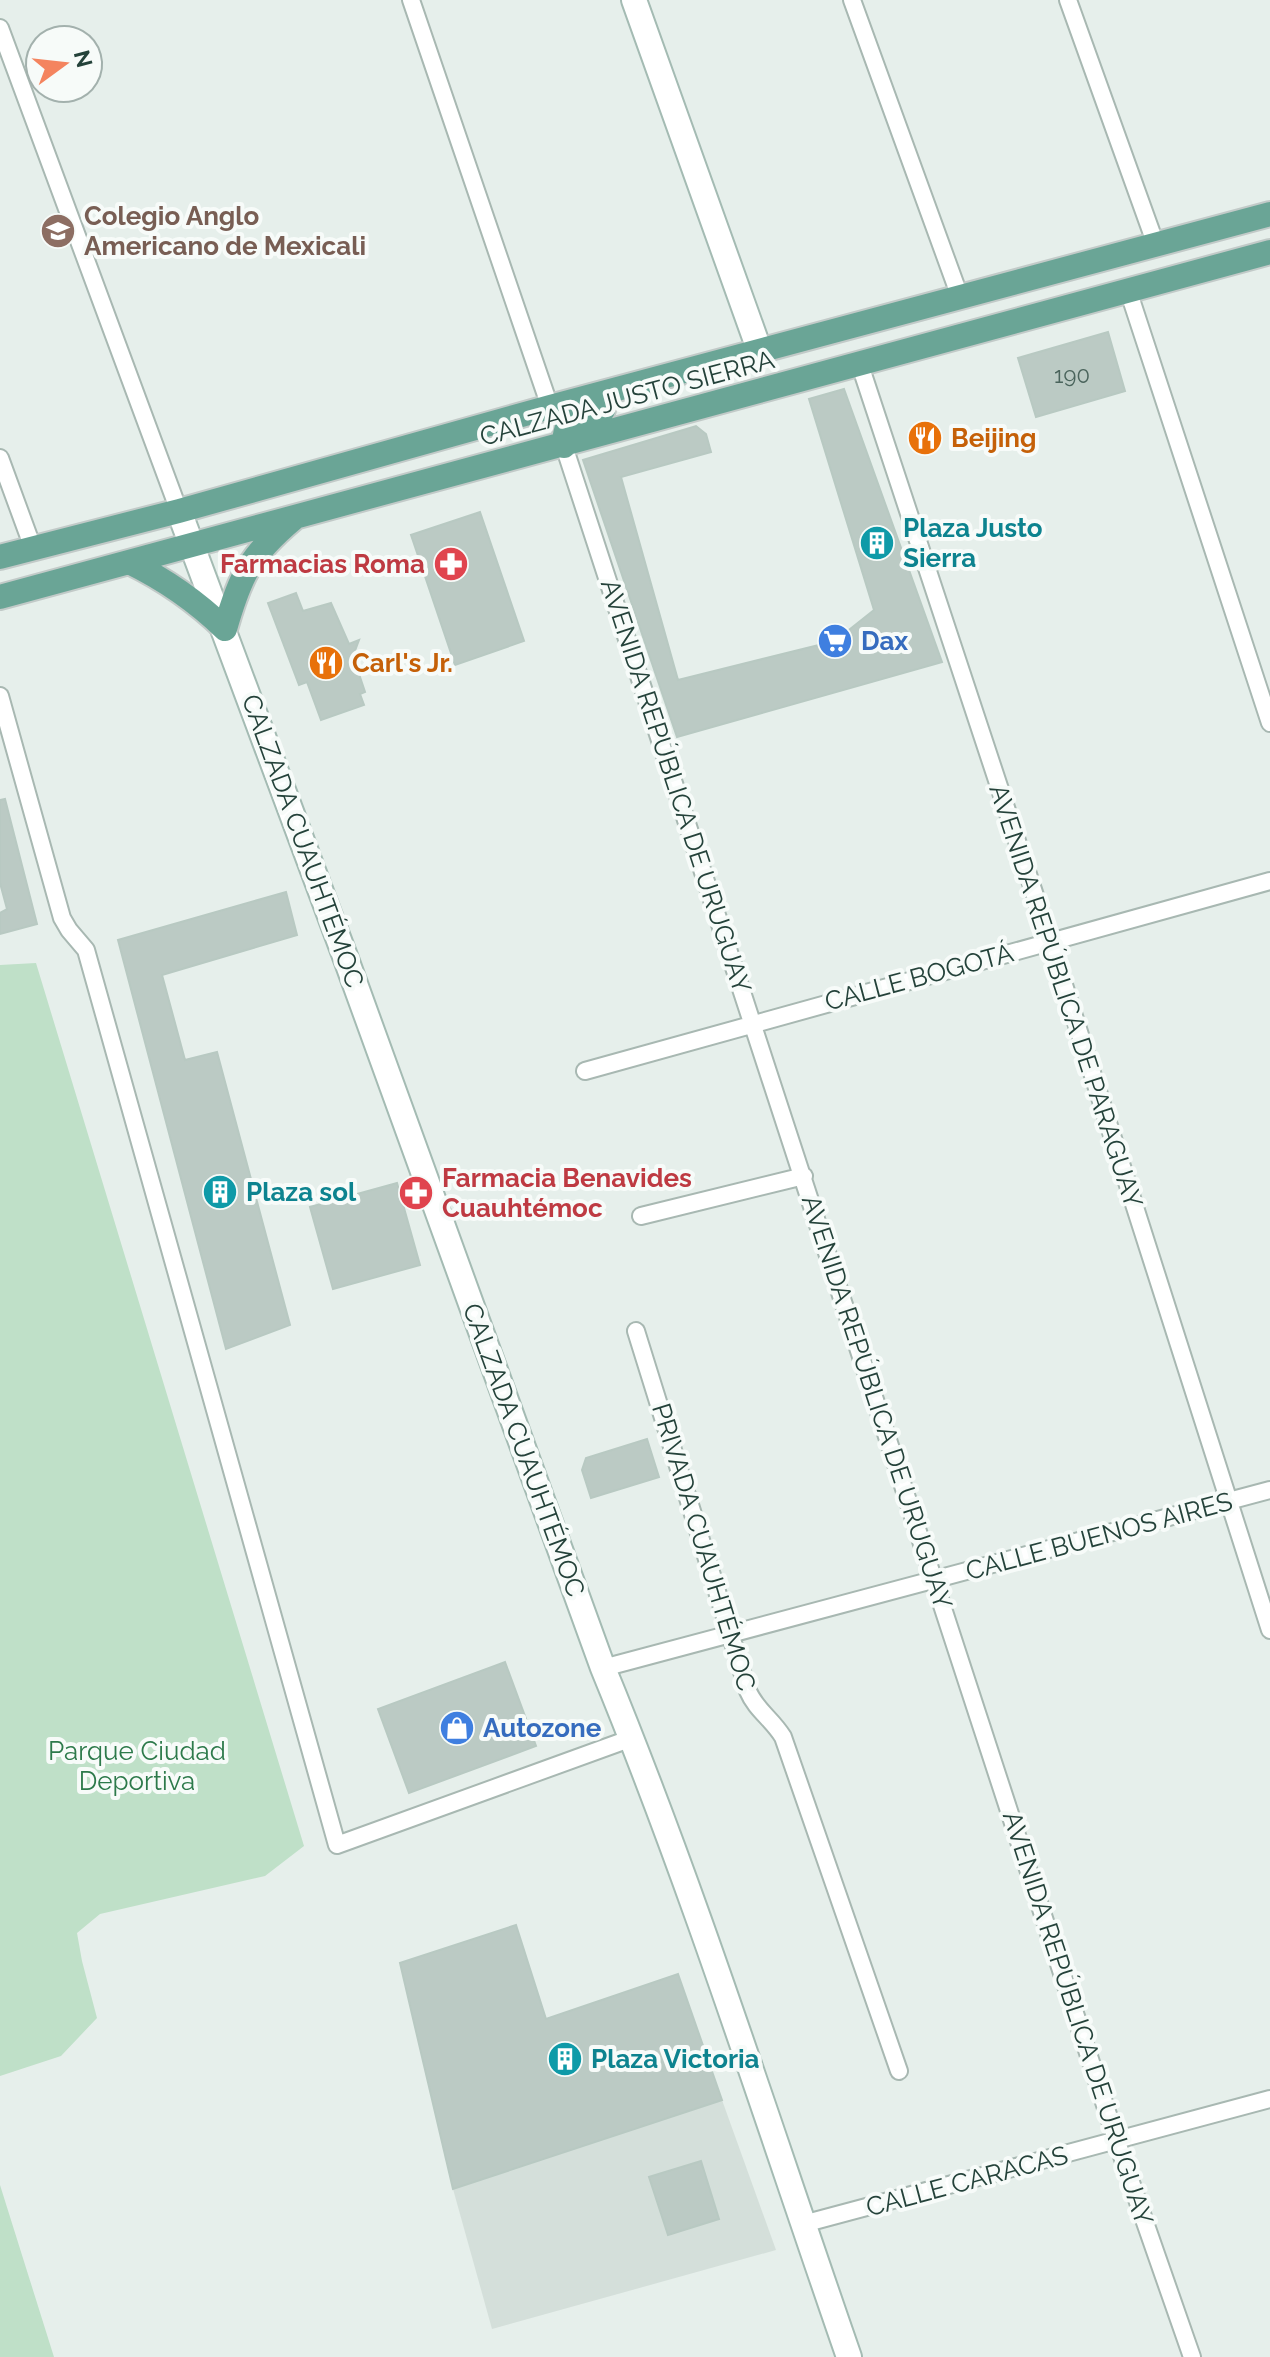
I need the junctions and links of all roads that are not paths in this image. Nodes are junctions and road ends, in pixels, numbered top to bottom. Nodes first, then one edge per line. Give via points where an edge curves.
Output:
1 (411, 0) edge
2 (634, 0) edge
3 (852, 0) edge
4 (1068, 0) edge
5 (0, 28) edge
6 (1270, 214) edge
7 (1156, 245) junction
8 (1270, 252) edge
9 (1128, 290) junction
10 (960, 297) junction
11 (760, 352) junction
12 (859, 362) junction
13 (660, 378) junction
14 (550, 407) junction
15 (564, 446) junction
16 (0, 458) edge
17 (179, 511) junction
18 (298, 515) junction
19 (193, 545) junction
20 (33, 548) junction
21 (0, 557) edge
22 (129, 562) junction
23 (0, 597) edge
24 (225, 629) junction
25 (0, 696) edge
26 (1270, 723) edge
27 (1270, 881) edge
28 (1050, 941) junction
29 (754, 1022) junction
30 (585, 1071) dead end
31 (804, 1176) junction
32 (641, 1216) dead end
33 (636, 1331) dead end
34 (1270, 1490) edge
35 (1227, 1502) junction
36 (936, 1581) junction
37 (1270, 1630) edge
38 (730, 1635) junction
39 (603, 1668) junction
40 (632, 1738) junction
41 (899, 2071) dead end
42 (1270, 2099) edge
43 (1117, 2142) junction
44 (803, 2224) junction
45 (849, 2357) edge
46 (1192, 2357) edge

1 - 14 street
2 - 11 main road
3 - 10 street
4 - 7 street
5 - 17 street
6 - 7 main road, CALZADA JUSTO SIERRA
7 - 9 main road via 1155,263
7 - 10 main road, CALZADA JUSTO SIERRA
8 - 9 main road, CALZADA JUSTO SIERRA
9 - 12 main road, CALZADA JUSTO SIERRA
9 - 26 street
10 - 11 main road, CALZADA JUSTO SIERRA
11 - 13 main road, CALZADA JUSTO SIERRA
12 - 15 main road, CALZADA JUSTO SIERRA
12 - 28 street, AVENIDA REPÚBLICA DE PARAGUAY
13 - 14 main road, CALZADA JUSTO SIERRA
13 - 15 main road via 651,396 574,418 567,425
14 - 17 main road, CALZADA JUSTO SIERRA
15 - 18 main road, CALZADA JUSTO SIERRA
15 - 29 street, AVENIDA REPÚBLICA DE URUGUAY
16 - 20 street
17 - 19 main road, CALZADA CUAUHTÉMOC
17 - 20 main road, CALZADA JUSTO SIERRA
18 - 19 main road, CALZADA JUSTO SIERRA
18 - 24 main road via 253,557 235,592
19 - 22 main road, CALZADA JUSTO SIERRA
19 - 24 main road, CALZADA CUAUHTÉMOC
20 - 21 main road, CALZADA JUSTO SIERRA
22 - 23 main road, CALZADA JUSTO SIERRA
22 - 24 main road via 164,579
24 - 39 main road, CALZADA CUAUHTÉMOC
25 - 40 street via 62,918 86,950 337,1845
27 - 28 street, CALLE BOGOTÁ
28 - 29 street, CALLE BOGOTÁ
28 - 35 street, AVENIDA REPÚBLICA DE PARAGUAY
29 - 30 street, CALLE BOGOTÁ
29 - 31 street, AVENIDA REPÚBLICA DE URUGUAY
31 - 32 street
31 - 36 street, AVENIDA REPÚBLICA DE URUGUAY
33 - 38 street, PRIVADA CUAUHTÉMOC
34 - 35 street, CALLE BUENOS AIRES
35 - 36 street, CALLE BUENOS AIRES
35 - 37 street, AVENIDA REPÚBLICA DE PARAGUAY
36 - 38 street, CALLE BUENOS AIRES
36 - 43 street, AVENIDA REPÚBLICA DE URUGUAY
38 - 39 street, CALLE BUENOS AIRES
38 - 41 street, PRIVADA CUAUHTÉMOC via 755,1708 783,1737
39 - 40 main road, CALZADA CUAUHTÉMOC
40 - 44 main road, CALZADA CUAUHTÉMOC
42 - 43 street, CALLE CARACAS
43 - 44 street, CALLE CARACAS
43 - 46 street, AVENIDA REPÚBLICA DE URUGUAY
44 - 45 main road, CALZADA CUAUHTÉMOC

